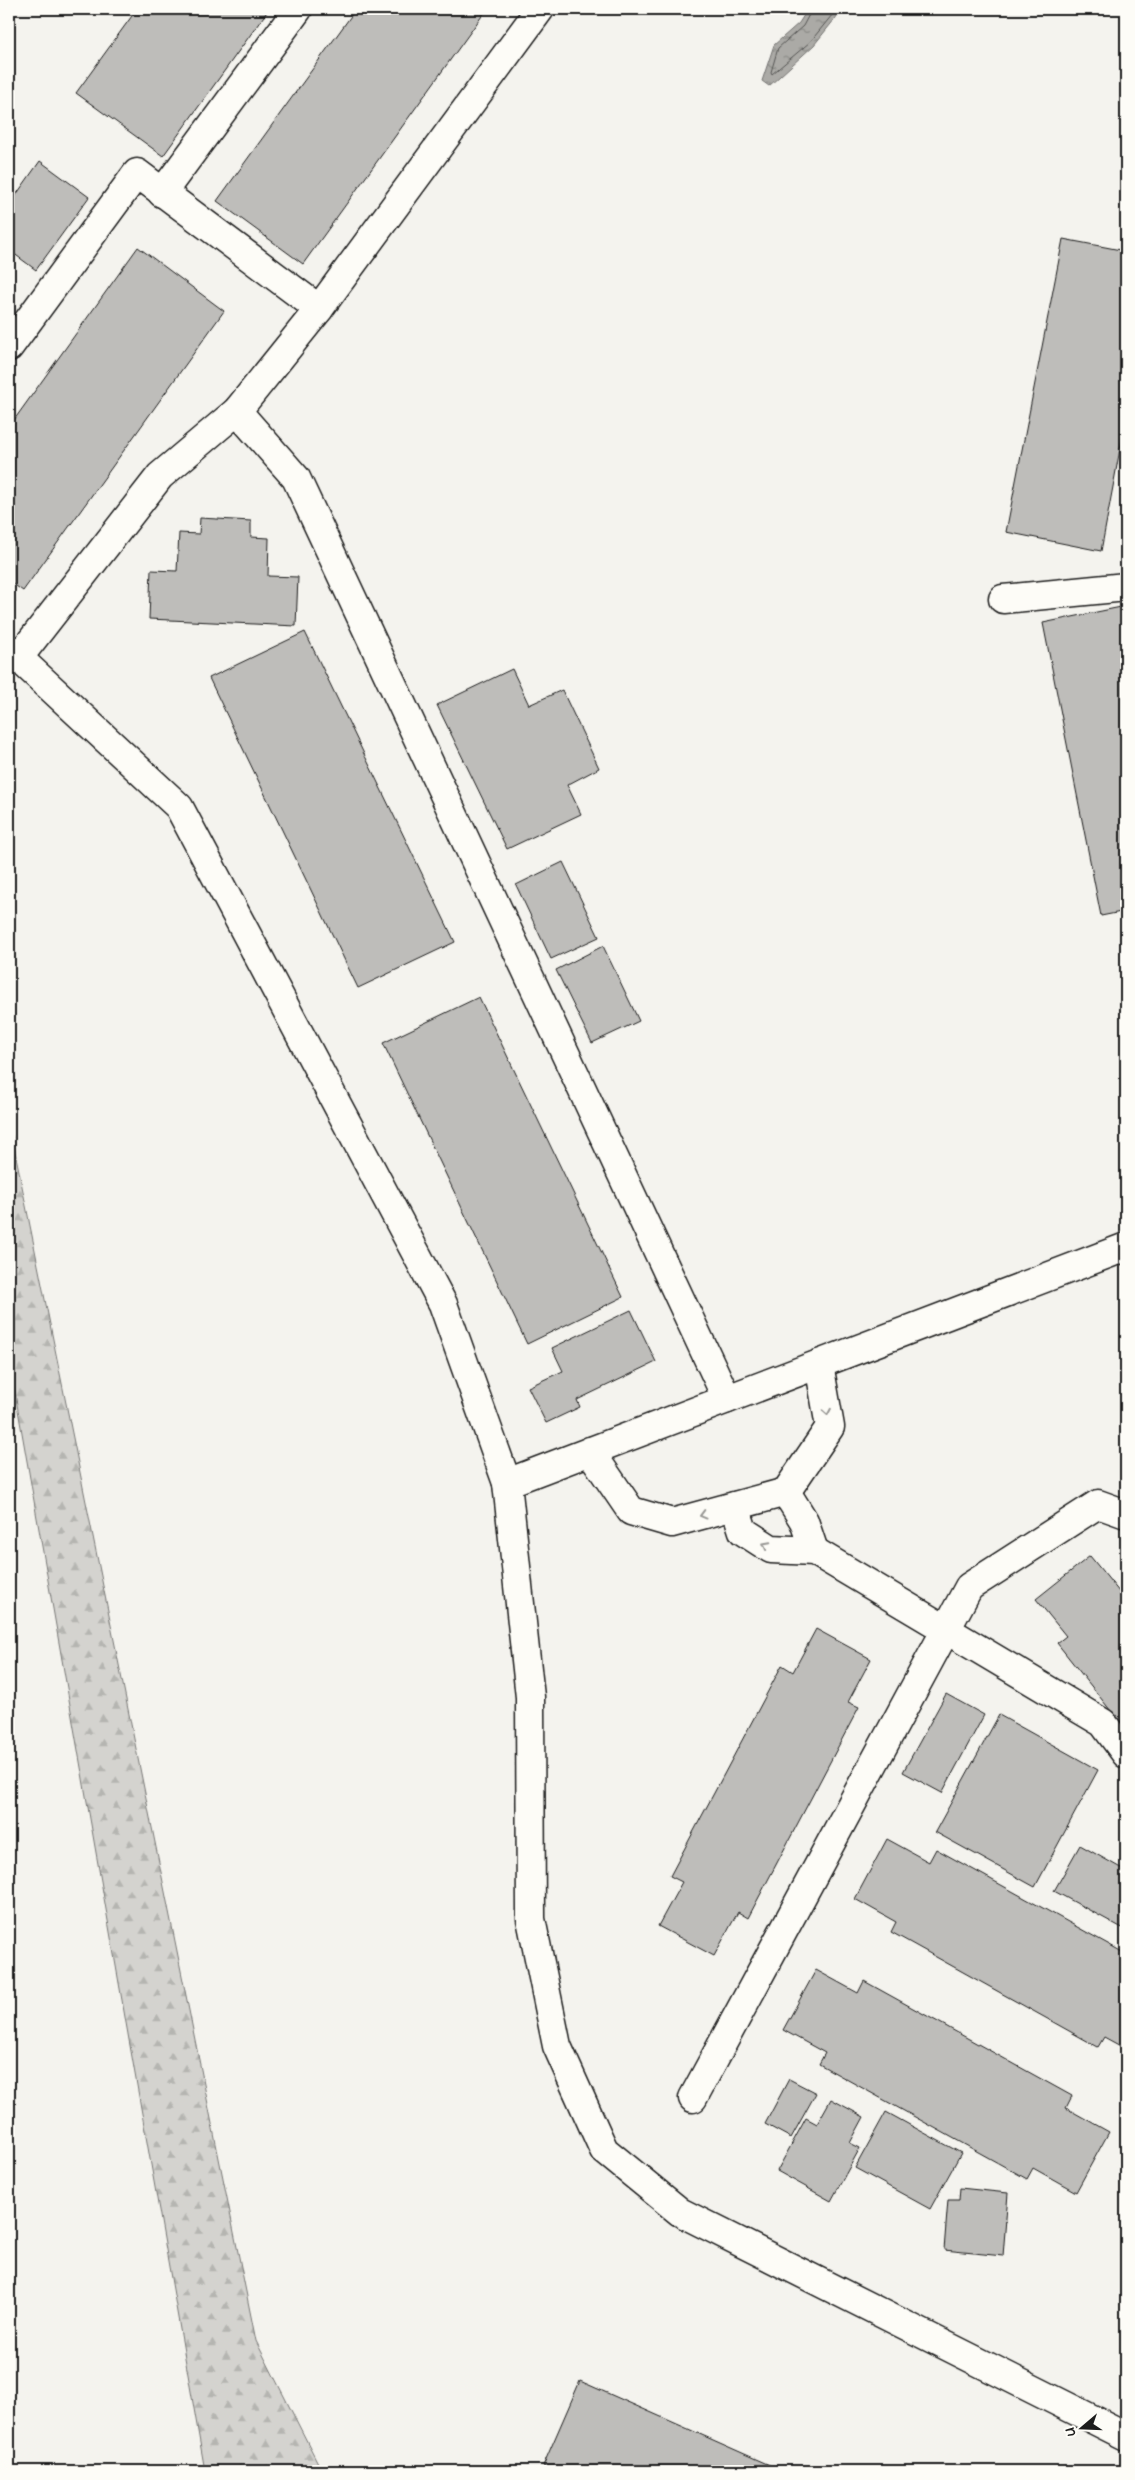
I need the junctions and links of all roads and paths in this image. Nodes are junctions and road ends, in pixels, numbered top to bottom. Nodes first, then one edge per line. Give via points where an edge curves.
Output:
1 (298, 9) edge
2 (540, 9) edge
3 (162, 193) junction
4 (319, 309) junction
5 (9, 347) edge
6 (237, 411) junction
7 (1126, 587) edge
8 (1003, 598) dead end
9 (14, 653) edge
10 (1126, 1247) edge
11 (819, 1364) junction
12 (727, 1399) junction
13 (590, 1451) junction
14 (507, 1483) junction
15 (786, 1492) junction
16 (734, 1506) junction
17 (1126, 1514) edge
18 (814, 1551) junction
19 (946, 1630) junction
20 (1126, 1754) edge
21 (693, 2098) dead end
22 (1126, 2436) edge

1 - 3 street
2 - 4 street
3 - 4 street
3 - 5 street via 137,173
4 - 6 street
6 - 9 street via 160,476
6 - 12 street via 296,478
7 - 8 street
9 - 14 street via 179,807 443,1304
10 - 11 street
11 - 12 street
11 -> 15 street via 830,1427
12 - 13 street
13 - 14 street
16 -> 13 street via 672,1523 630,1511
14 - 22 street via 530,1697 531,1919 557,2046 604,2150 680,2212
15 - 16 street
15 - 18 street via 804,1521
18 -> 16 street via 771,1549 743,1531
17 - 19 street via 1098,1504 969,1587
18 - 19 street
19 - 20 street via 1103,1723
19 - 21 street

